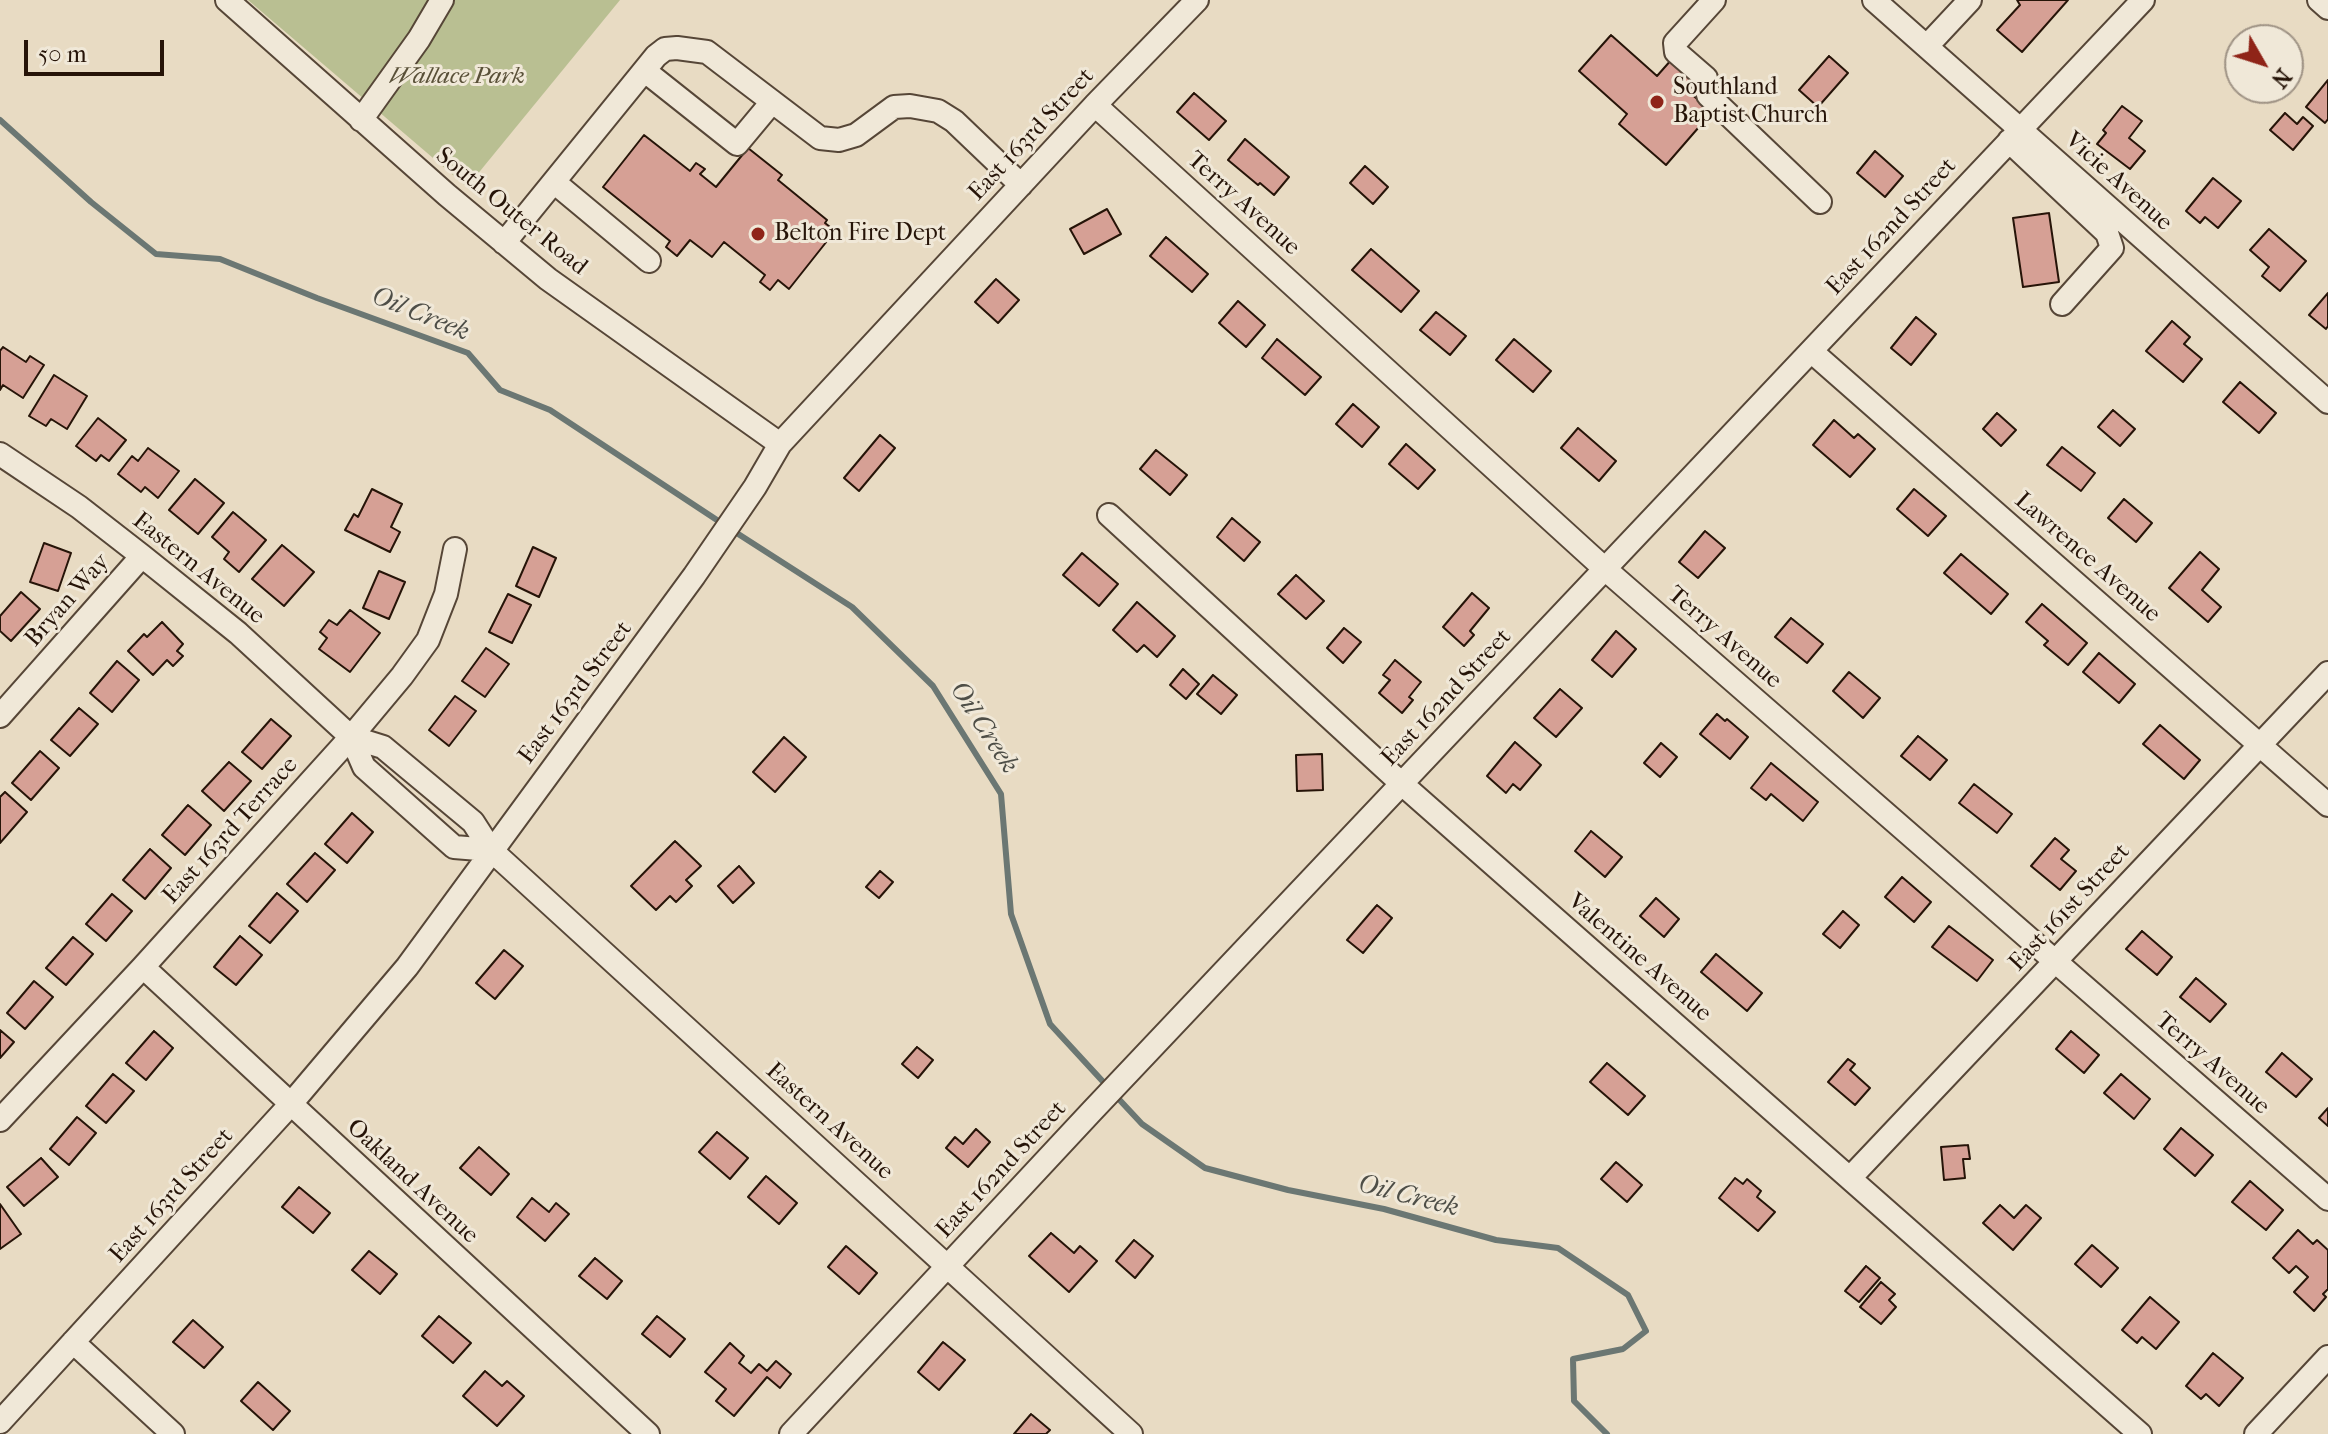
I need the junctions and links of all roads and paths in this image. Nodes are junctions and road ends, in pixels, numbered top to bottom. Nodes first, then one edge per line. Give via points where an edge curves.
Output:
1 (227, 0) edge
2 (442, 0) edge
3 (1197, 0) edge
4 (1714, 0) edge
5 (1874, 0) edge
6 (1970, 0) edge
7 (2143, 0) edge
8 (2319, 0) edge
9 (2328, 8) edge
10 (1927, 46) junction
11 (645, 71) junction
12 (772, 102) junction
13 (1095, 105) junction
14 (361, 120) junction
15 (2015, 135) junction
16 (554, 182) junction
17 (1021, 185) junction
18 (1820, 202) dead end
19 (504, 243) junction
20 (649, 261) dead end
21 (2062, 304) dead end
22 (1811, 351) junction
23 (2328, 402) edge
24 (780, 444) junction
25 (0, 454) edge
26 (1109, 515) dead end
27 (455, 549) dead end
28 (142, 556) junction
29 (1605, 569) junction
30 (2328, 673) edge
31 (0, 716) edge
32 (351, 737) junction
33 (2260, 745) junction
34 (1402, 784) junction
35 (2328, 805) edge
36 (491, 850) junction
37 (2055, 962) junction
38 (143, 967) junction
39 (290, 1105) junction
40 (0, 1120) edge
41 (1850, 1178) junction
42 (2328, 1199) edge
43 (949, 1266) junction
44 (73, 1342) junction
45 (2328, 1357) edge
46 (0, 1422) edge
47 (173, 1434) edge
48 (648, 1434) edge
49 (791, 1434) edge
50 (1131, 1434) edge
51 (2140, 1434) edge
52 (2256, 1434) edge

1 - 14 street, South Outer Road
2 - 14 street
3 - 13 street, East 163rd Street
4 - 18 street via 1675,43 1676,52 1706,78 1708,95
5 - 10 street, Vicie Avenue
6 - 10 street
7 - 15 street, East 162nd Street
8 - 9 street
10 - 15 street, Vicie Avenue
11 - 12 street via 665,49 707,52
11 - 12 street via 737,144
11 - 16 street
12 - 17 street via 820,138 839,140 856,135 894,107 938,111
13 - 17 street, East 163rd Street
13 - 29 street, Terry Avenue
14 - 19 street, South Outer Road
15 - 21 street via 2107,233 2112,248
15 - 22 street, East 162nd Street
15 - 23 street, Vicie Avenue
16 - 19 street
16 - 20 street
17 - 24 street, East 163rd Street
19 - 24 street, South Outer Road
22 - 29 street, East 162nd Street
22 - 33 street, Lawrence Avenue
24 - 36 street, East 163rd Street via 694,576
25 - 28 street, Eastern Avenue
26 - 34 street, Valentine Avenue
27 - 32 street, East 163rd Terrace via 446,594 428,640
28 - 31 street, Bryan Way
28 - 32 street, Eastern Avenue via 238,633
29 - 34 street, East 162nd Street
29 - 37 street, Terry Avenue
30 - 33 street, East 161st Street
32 - 36 street, Eastern Avenue via 383,747 473,822
32 - 36 street, Eastern Avenue via 364,767 454,847
32 - 38 street, East 163rd Terrace
33 - 35 street, Lawrence Avenue
33 - 37 street, East 161st Street
34 - 41 street, Valentine Avenue
34 - 43 street, East 162nd Street
36 - 39 street, East 163rd Street via 407,967
36 - 43 street, Eastern Avenue
37 - 41 street, East 161st Street
37 - 42 street, Terry Avenue
38 - 39 street, Oakland Avenue
38 - 40 street, East 163rd Terrace
39 - 44 street, East 163rd Street
39 - 48 street, Oakland Avenue
41 - 51 street, Valentine Avenue
43 - 49 street, East 162nd Street
43 - 50 street, Eastern Avenue
44 - 46 street, East 163rd Street
44 - 47 street
45 - 52 street

